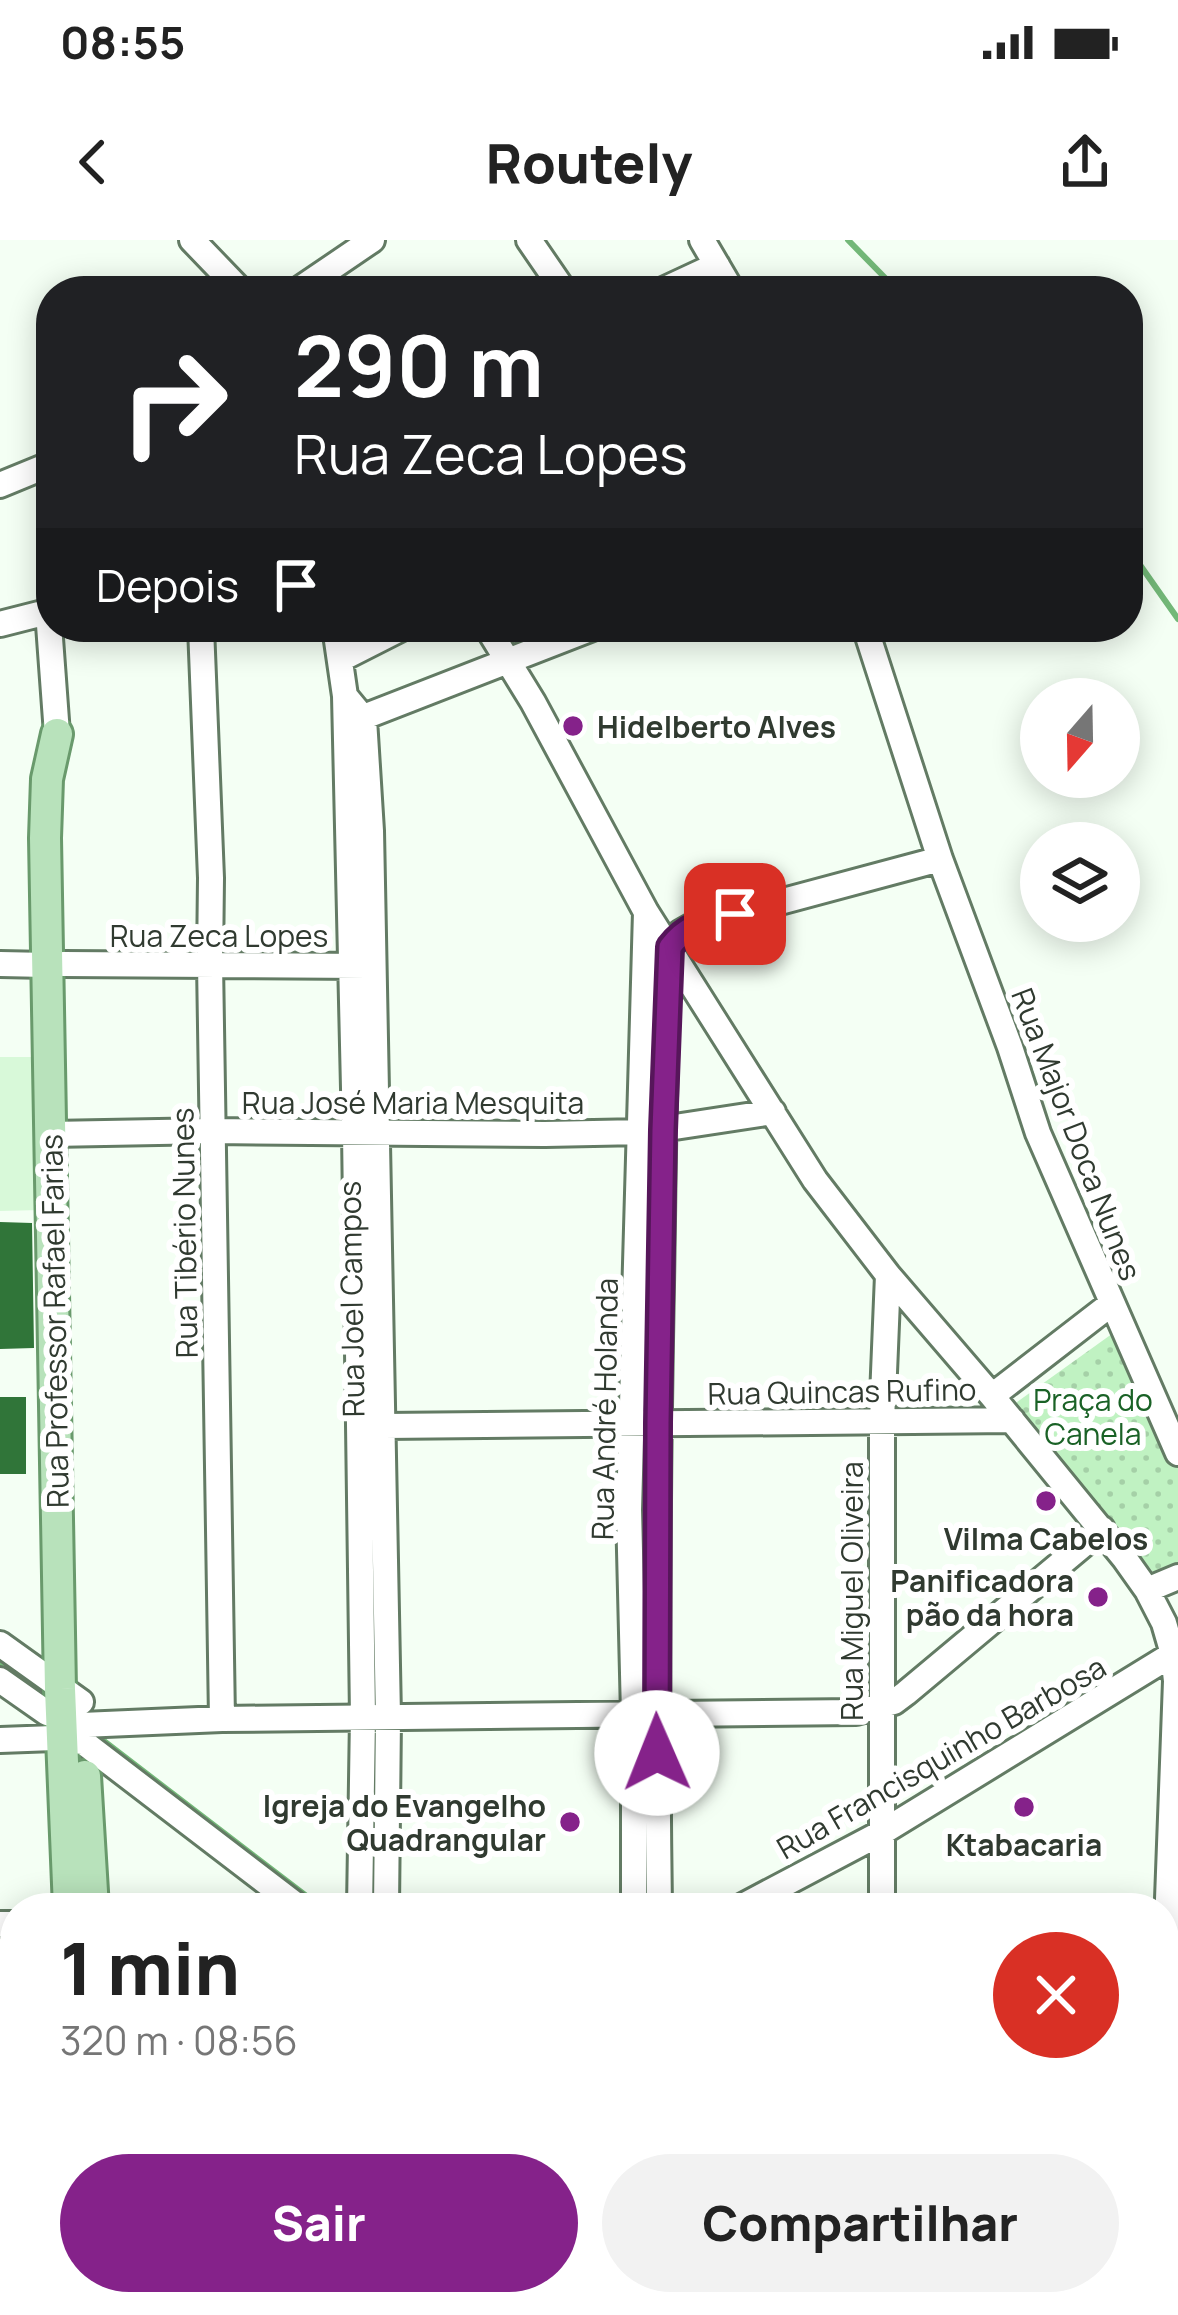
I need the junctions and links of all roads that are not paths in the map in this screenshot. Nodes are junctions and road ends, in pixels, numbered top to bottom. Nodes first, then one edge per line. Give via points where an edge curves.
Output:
1 (192, 240) edge
2 (372, 240) edge
3 (529, 240) edge
4 (702, 240) edge
5 (717, 265) junction
6 (227, 276) edge
7 (319, 276) edge
8 (554, 276) edge
9 (693, 276) edge
10 (723, 276) edge
11 (36, 470) edge
12 (0, 485) edge
13 (36, 614) edge
14 (0, 624) edge
15 (51, 642) edge
16 (202, 642) edge
17 (337, 642) edge
18 (373, 642) edge
19 (496, 642) edge
20 (555, 642) edge
21 (870, 642) edge
22 (340, 658) junction
23 (506, 660) junction
24 (355, 721) junction
25 (57, 734) joint
26 (940, 859) junction
27 (646, 912) junction
28 (670, 947) junction
29 (210, 963) junction
30 (0, 964) edge
31 (56, 965) junction
32 (363, 966) junction
33 (773, 1112) junction
34 (212, 1131) junction
35 (652, 1131) junction
36 (366, 1132) junction
37 (59, 1134) junction
38 (888, 1275) junction
39 (1111, 1304) junction
40 (992, 1396) junction
41 (1012, 1420) junction
42 (882, 1421) junction
43 (658, 1423) junction
44 (631, 1424) junction
45 (384, 1426) junction
46 (1178, 1453) edge
47 (1102, 1529) junction
48 (1178, 1577) edge
49 (1147, 1590) junction
50 (0, 1644) edge
51 (1173, 1654) junction
52 (0, 1680) edge
53 (880, 1706) junction
54 (645, 1714) junction
55 (376, 1717) junction
56 (72, 1719) junction
57 (222, 1719) junction
58 (0, 1740) edge
59 (881, 1833) junction
60 (69, 1893) edge
61 (91, 1893) edge
62 (282, 1893) edge
63 (361, 1893) edge
64 (385, 1893) edge
65 (635, 1893) edge
66 (658, 1893) edge
67 (767, 1893) edge
68 (882, 1893) edge
69 (1168, 1893) edge

1 - 6 street
2 - 7 street
3 - 8 street
4 - 5 street
5 - 9 street
5 - 10 street
11 - 12 street
13 - 14 street
15 - 25 street, Rua Professor Rafael Farias
16 - 29 street, Rua Tibério Nunes
17 - 22 street
18 - 22 street
19 - 23 street
20 - 23 street
21 - 26 street, Rua Major Doca Nunes
22 - 24 street
23 - 24 street
23 - 27 street
24 - 32 street, Rua Joel Campos
25 - 31 main road, Rua Professor Rafael Farias via 63,782
26 - 28 street via 694,925
26 - 39 street, Rua Major Doca Nunes via 1038,1133
27 - 28 street
27 - 35 street, Rua André Holanda
28 - 33 street
28 - 35 street, Rua André Holanda
29 - 31 street, Rua Zeca Lopes
29 - 32 street, Rua Zeca Lopes
29 - 34 street, Rua Tibério Nunes
30 - 31 street, Rua Zeca Lopes
31 - 37 main road, Rua Professor Rafael Farias
32 - 36 street, Rua Joel Campos
33 - 35 street, Rua José Maria Mesquita
33 - 38 street
34 - 36 street, Rua José Maria Mesquita
34 - 37 street, Rua José Maria Mesquita
34 - 57 street, Rua Tibério Nunes
35 - 36 street, Rua José Maria Mesquita
35 - 43 street, Rua André Holanda
35 - 44 street, Rua André Holanda
36 - 45 street, Rua Joel Campos
36 - 55 street, Rua Joel Campos
37 - 56 main road, Rua Professor Rafael Farias
38 - 40 street
38 - 42 street, Rua Miguel Oliveira
39 - 40 street
39 - 46 street, Rua Major Doca Nunes
40 - 41 street
41 - 42 street, Rua Quincas Rufino
41 - 47 street
42 - 43 street, Rua Quincas Rufino
42 - 53 street, Rua Miguel Oliveira
43 - 44 street, Rua Quincas Rufino
43 - 54 street, Rua André Holanda
44 - 45 street, Rua Quincas Rufino
44 - 54 street, Rua André Holanda via 629,1510
45 - 55 street, Rua Joel Campos
47 - 49 street
47 - 53 street via 906,1693
48 - 49 street
49 - 51 street
50 - 56 street
51 - 59 street, Rua Francisquinho Barbosa
51 - 69 street
52 - 56 street via 33,1705
53 - 54 street via 831,1714
53 - 59 street, Rua Miguel Oliveira
54 - 55 street
54 - 65 street, Rua André Holanda
54 - 66 street, Rua André Holanda
55 - 57 street
55 - 63 street, Rua Joel Campos
55 - 64 street, Rua Joel Campos
56 - 57 street
56 - 58 street
56 - 60 main road, Rua Professor Rafael Farias
56 - 61 main road, Rua Professor Rafael Farias
56 - 62 street
59 - 67 street, Rua Francisquinho Barbosa
59 - 68 street, Rua Miguel Oliveira

